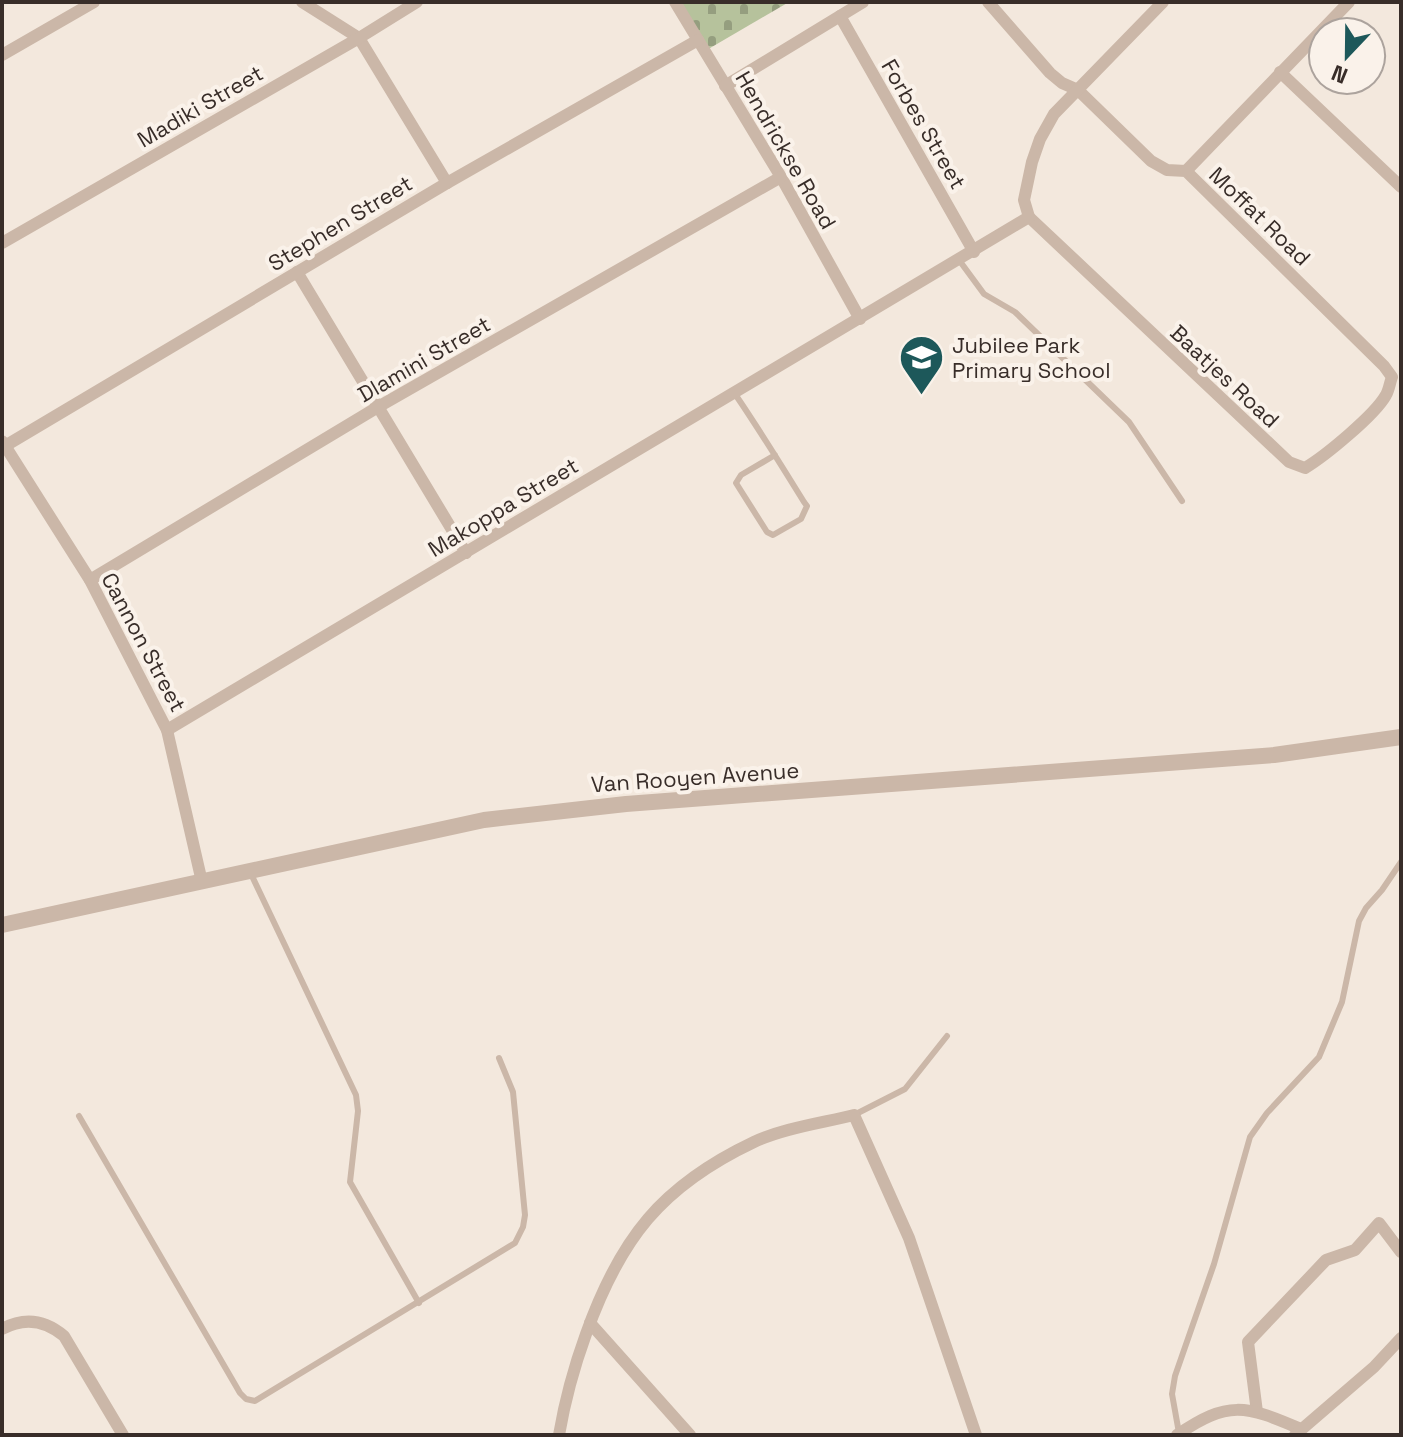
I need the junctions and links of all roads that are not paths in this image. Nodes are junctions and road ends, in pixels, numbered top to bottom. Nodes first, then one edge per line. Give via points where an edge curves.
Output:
1 (94, 2) edge
2 (302, 2) edge
3 (417, 2) edge
4 (675, 2) edge
5 (863, 2) edge
6 (1163, 2) edge
7 (1349, 2) edge
8 (992, 3) edge
9 (840, 16) junction
10 (359, 38) junction
11 (698, 40) junction
12 (2, 55) edge
13 (1280, 72) junction
14 (725, 86) junction
15 (1078, 90) junction
16 (1186, 171) junction
17 (781, 177) junction
18 (447, 183) junction
19 (1401, 187) edge
20 (1029, 217) junction
21 (2, 243) edge
22 (974, 252) junction
23 (959, 260) junction
24 (297, 272) junction
25 (860, 319) junction
26 (1392, 377) joint
27 (735, 394) junction
28 (378, 407) junction
29 (4, 443) edge
30 (775, 455) junction
31 (1182, 501) dead end
32 (466, 553) junction
33 (90, 580) junction
34 (167, 730) junction
35 (1401, 737) edge
36 (1401, 862) edge
37 (250, 871) junction
38 (202, 882) junction
39 (2, 925) edge
40 (947, 1036) dead end
41 (499, 1058) dead end
42 (854, 1115) junction
43 (79, 1116) dead end
44 (1401, 1252) edge
45 (419, 1303) junction
46 (590, 1323) junction
47 (2, 1329) edge
48 (1401, 1338) edge
49 (1257, 1412) junction
50 (1298, 1432) edge
51 (1178, 1434) edge
52 (123, 1435) edge
53 (559, 1435) edge
54 (690, 1435) edge
55 (976, 1435) edge

1 - 12 street
2 - 10 street
3 - 10 street, Madiki Street
4 - 11 street, Hendrickse Road
5 - 9 street
6 - 15 street
7 - 13 street
8 - 15 street, Moffat Road via 1050,73
9 - 14 street
9 - 22 street, Forbes Street
10 - 18 street
10 - 21 street, Madiki Street
11 - 14 street, Hendrickse Road
11 - 18 street, Stephen Street
13 - 16 street
13 - 19 street
14 - 17 street, Hendrickse Road
15 - 16 street, Moffat Road via 1151,161 1167,170
15 - 20 street via 1054,114 1040,139 1024,200
16 - 26 street, Moffat Road
17 - 25 street, Hendrickse Road
17 - 28 street, Dlamini Street
18 - 24 street, Stephen Street
20 - 22 street, Makoppa Street
20 - 26 street, Baatjes Road via 1289,462 1305,468 1316,461 1375,409
22 - 23 street, Makoppa Street
23 - 25 street, Makoppa Street
23 - 31 lane via 984,294 1015,312 1129,422
24 - 28 street
24 - 29 street, Stephen Street
25 - 27 street, Makoppa Street
27 - 30 lane
27 - 32 street, Makoppa Street
28 - 32 street
28 - 33 street, Dlamini Street
29 - 33 street, Cannon Street
30 - 30 lane via 807,506 801,519 773,535 736,483
32 - 34 street, Makoppa Street
33 - 34 street, Cannon Street
34 - 38 street, Cannon Street
35 - 37 street, Van Rooyen Avenue via 1274,755 540,812
36 - 51 lane via 1359,921 1342,1002 1319,1057 1250,1137 1175,1376
37 - 38 street, Van Rooyen Avenue
37 - 45 lane via 356,1095 350,1182
38 - 39 street, Van Rooyen Avenue
40 - 42 lane via 905,1089
41 - 45 lane via 513,1092 523,1227 509,1248
42 - 46 street via 753,1143 672,1193 628,1241
42 - 55 street via 909,1238
43 - 45 lane via 246,1399 255,1401
44 - 49 street via 1379,1223 1355,1250 1326,1260 1248,1342
46 - 53 street
46 - 54 street
47 - 52 street via 38,1322 64,1336
48 - 50 street
49 - 50 street
49 - 51 street via 1230,1408

